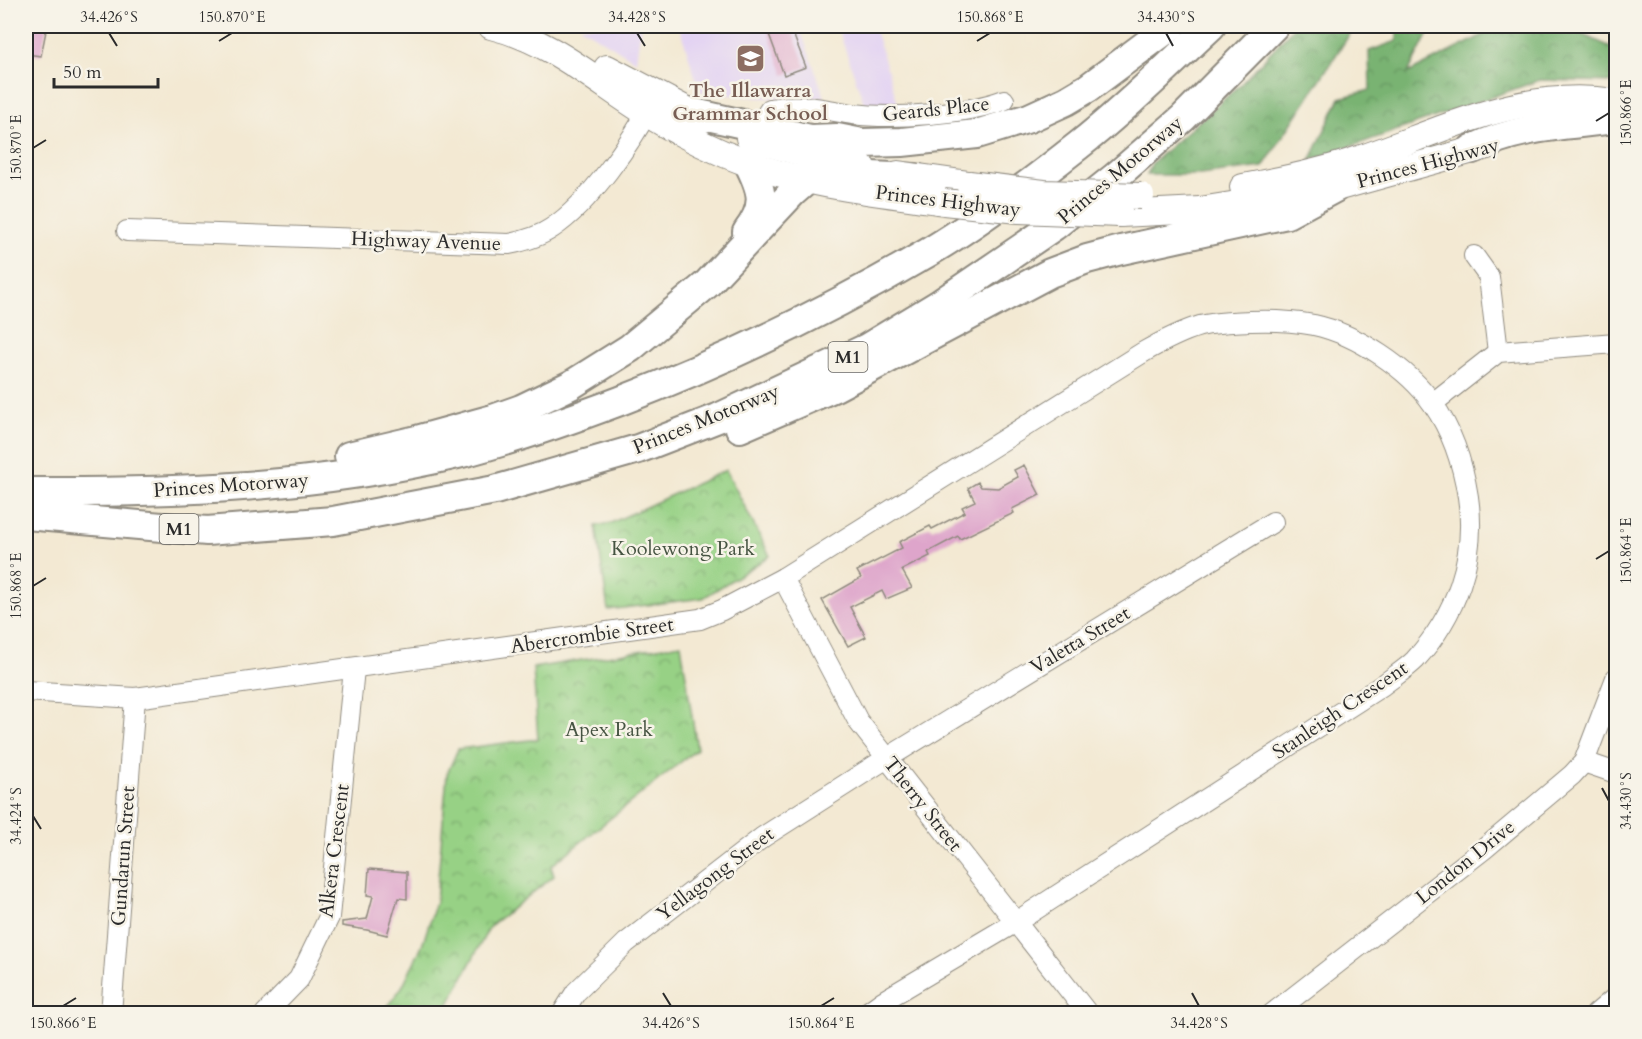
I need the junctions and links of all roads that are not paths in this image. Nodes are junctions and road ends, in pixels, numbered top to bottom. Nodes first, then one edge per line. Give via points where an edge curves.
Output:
1 (491, 26) edge
2 (539, 26) edge
3 (1171, 26) edge
4 (1211, 26) edge
5 (1274, 26) edge
6 (1004, 100) dead end
7 (1617, 102) edge
8 (652, 105) junction
9 (685, 111) joint
10 (1617, 119) edge
11 (1617, 134) edge
12 (755, 143) junction
13 (1472, 149) junction
14 (916, 178) junction
15 (807, 180) junction
16 (1335, 188) junction
17 (127, 231) dead end
18 (1474, 256) dead end
19 (668, 317) junction
20 (1617, 343) edge
21 (1498, 352) junction
22 (1095, 382) joint
23 (1433, 403) junction
24 (26, 480) edge
25 (26, 492) edge
26 (26, 515) edge
27 (333, 521) junction
28 (1273, 522) dead end
29 (783, 578) junction
30 (354, 669) junction
31 (1617, 678) edge
32 (26, 691) edge
33 (135, 698) junction
34 (887, 758) junction
35 (1584, 762) junction
36 (1617, 773) edge
37 (1016, 922) junction
38 (1617, 998) edge
39 (111, 1014) edge
40 (265, 1014) edge
41 (562, 1014) edge
42 (865, 1014) edge
43 (1088, 1014) edge
44 (1272, 1014) edge
45 (1596, 1014) edge

1 - 8 main road, Princes Highway via 543,45
2 - 8 main road, Princes Highway
3 - 12 highway via 1066,101 1029,118 977,134 862,143 837,138
4 - 25 highway, Princes Motorway / M1 via 1083,142 953,237 810,318 688,375 525,435 390,467 218,489
5 - 27 highway, Princes Motorway / M1 via 1183,118 1054,226 867,348 718,418 638,449 495,490
6 - 12 street, Geards Place via 981,107 887,117 826,109 770,109
7 - 14 main road, Princes Highway, bridge via 1587,99 1521,103 1329,168 1189,194 1044,193
8 - 9 main road, Princes Highway
8 - 12 main road, Princes Highway via 676,131 711,147
8 - 17 street, Highway Avenue via 576,210 530,240 509,244
9 - 12 highway
10 - 13 highway via 1541,126
11 - 13 main road, Princes Highway via 1539,137
12 - 14 main road, Princes Highway
12 - 15 main road, Princes Highway via 777,172
12 - 19 highway via 756,179 762,197 757,217 734,248
13 - 16 main road, Princes Highway
14 - 15 highway via 824,174
15 - 16 main road, Princes Highway, bridge via 944,202 1120,214 1233,206
15 - 19 highway via 707,284
16 - 27 highway via 1287,214 1121,250 1050,273 835,387 726,434 621,471 547,492 449,512 343,527
18 - 21 street via 1489,277
19 - 24 highway via 630,348 571,385 493,418 417,440 245,474
20 - 21 street
21 - 23 street
22 - 23 street, Stanleigh Crescent via 1170,337 1226,322 1271,320 1314,325 1352,338 1408,377
22 - 29 street, Abercrombie Street
23 - 37 street, Stanleigh Crescent via 1453,439 1465,479 1470,540 1457,595 1443,623 1414,661 1383,685
26 - 27 highway, Princes Motorway / M1 via 207,531
28 - 34 street, Valetta Street
29 - 30 street, Abercrombie Street via 700,620
29 - 34 street, Therry Street via 858,721
30 - 33 street, Abercrombie Street
30 - 40 street, Alkera Crescent via 328,917 299,979
31 - 35 street, London Drive
32 - 33 street, Abercrombie Street
33 - 39 street, Gundarun Street
34 - 37 street, Therry Street
34 - 41 street, Yellagong Street via 763,837 626,943 576,992
35 - 36 street
35 - 44 street, London Drive via 1484,849
37 - 42 street, Stanleigh Crescent
37 - 43 street, Therry Street
38 - 45 street

